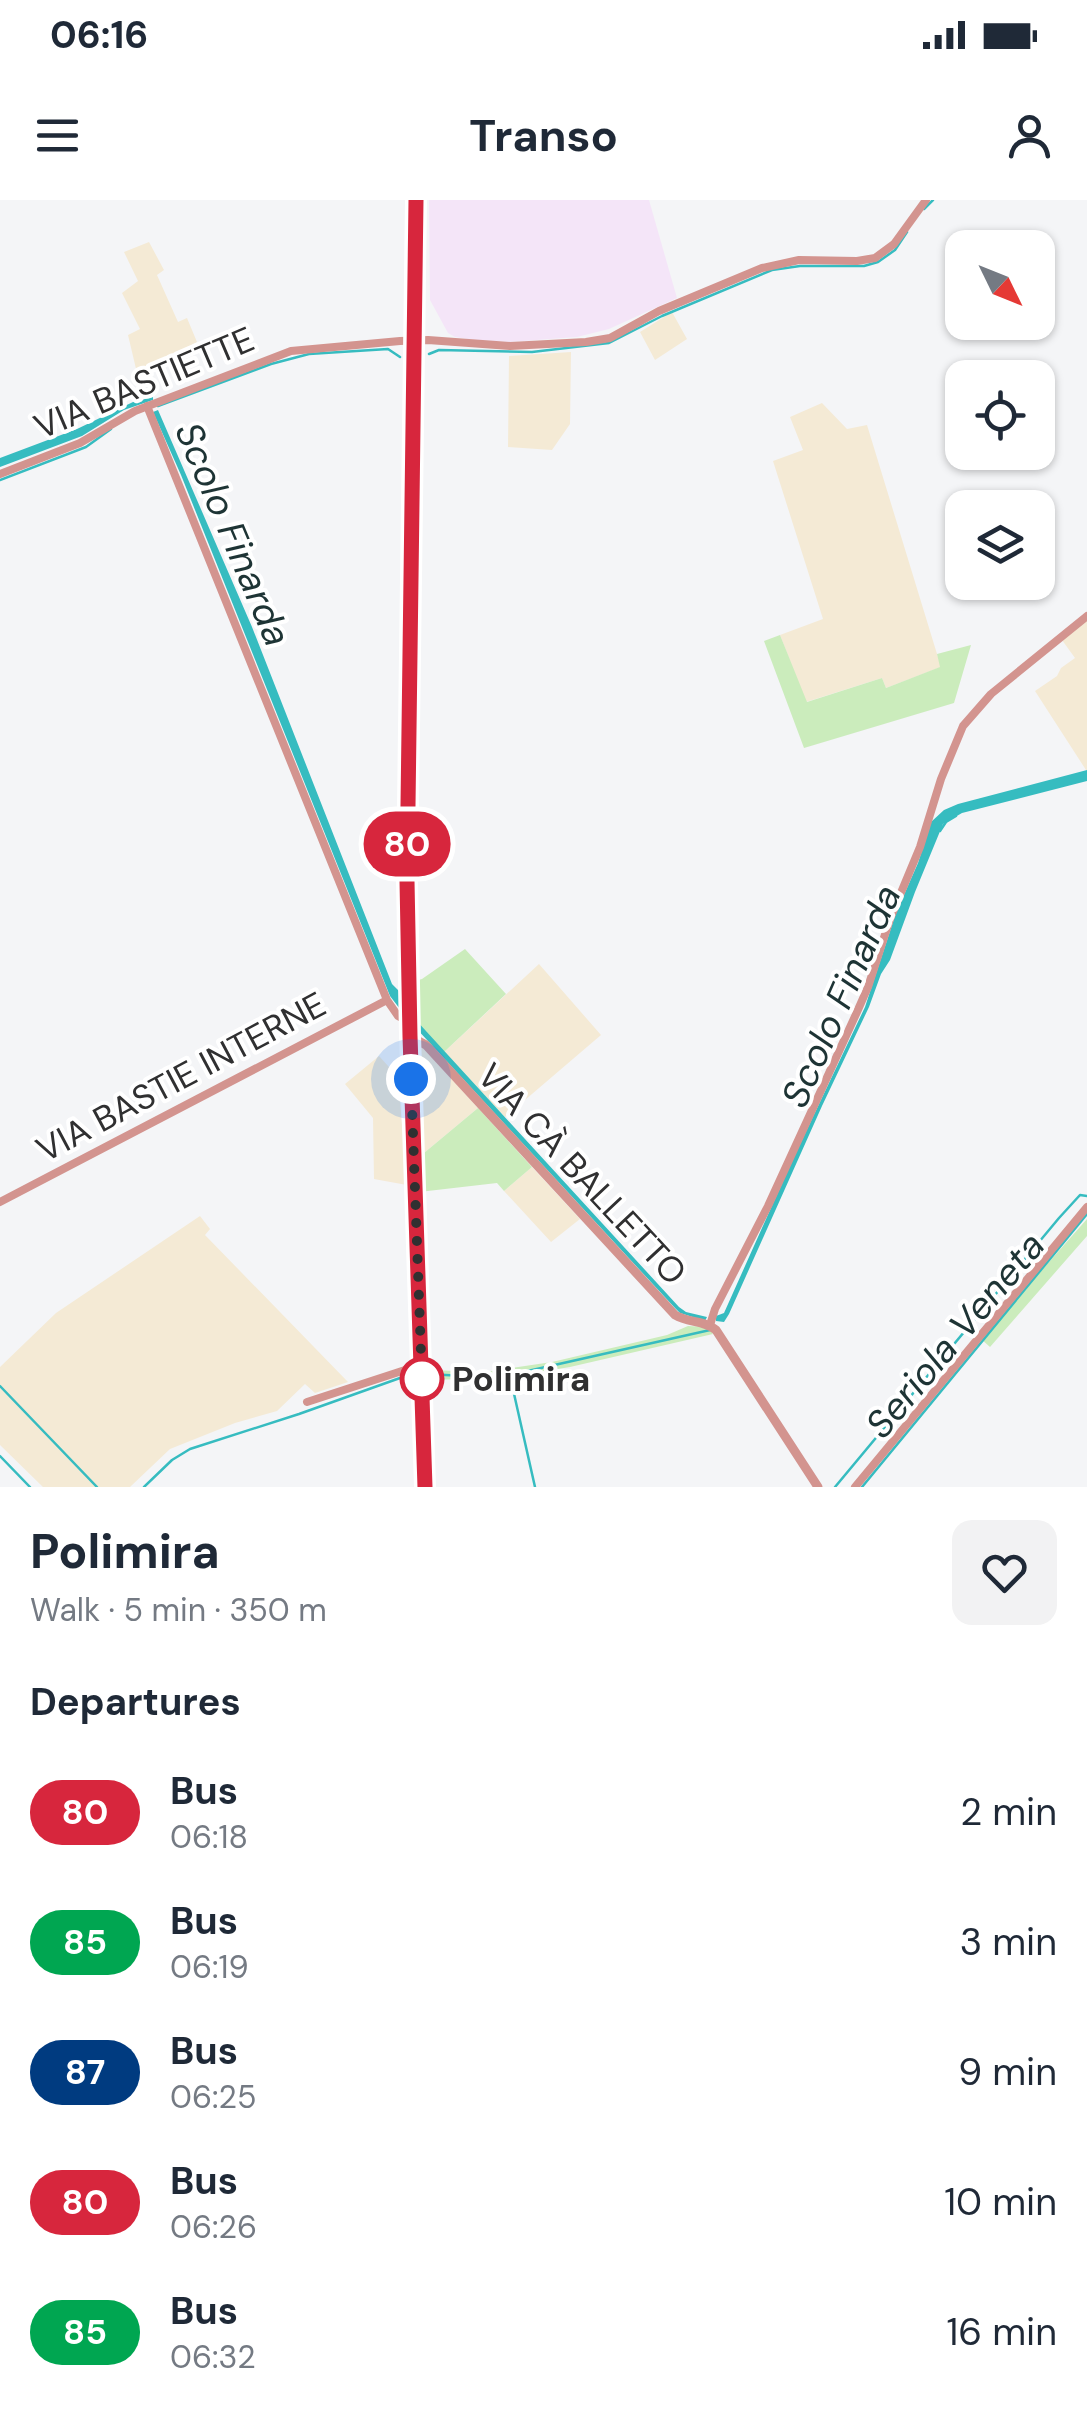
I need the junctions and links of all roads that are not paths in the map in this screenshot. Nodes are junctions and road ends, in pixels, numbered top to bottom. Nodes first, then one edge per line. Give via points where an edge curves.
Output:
1 (416, 200) edge
2 (926, 200) edge
3 (414, 341) junction
4 (148, 409) junction
5 (0, 474) edge
6 (1087, 616) edge
7 (387, 1000) junction
8 (409, 1029) junction
9 (0, 1202) edge
10 (1087, 1207) edge
11 (710, 1325) junction
12 (422, 1368) junction
13 (307, 1402) dead end
14 (425, 1487) edge
15 (818, 1487) edge
16 (855, 1487) edge

1 - 3 main road
2 - 3 street, VIA BASTIETTE via 875,258 777,264 610,338 510,346
3 - 4 street, VIA BASTIETTE via 290,351
3 - 8 main road
4 - 5 street, VIA BASTIETTE
4 - 7 street
6 - 11 street via 991,694 963,726 857,1012
7 - 8 street
7 - 9 street, VIA BASTIE INTERNE
8 - 11 street, VIA CÀ BALLETTO via 675,1315
8 - 12 main road
10 - 16 street
11 - 15 street
12 - 13 street
12 - 14 main road

